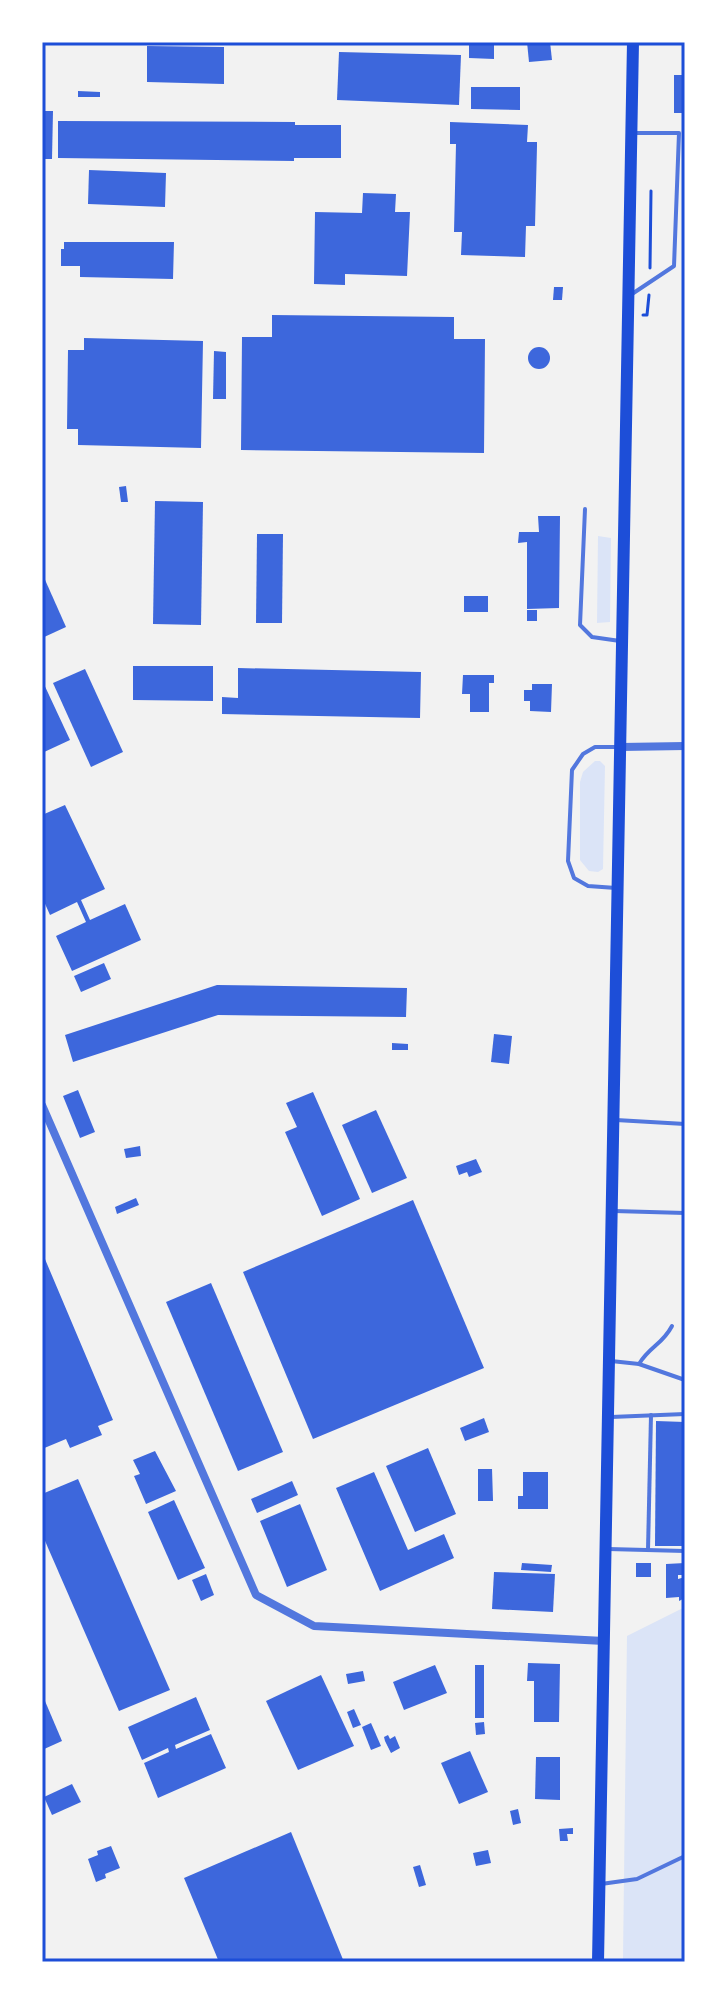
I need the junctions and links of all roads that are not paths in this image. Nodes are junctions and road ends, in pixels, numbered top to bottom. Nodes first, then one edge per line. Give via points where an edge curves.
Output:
1 (633, 42) edge
2 (633, 133) junction
3 (630, 295) junction
4 (585, 509) dead end
5 (623, 642) junction
6 (685, 746) edge
7 (621, 747) junction
8 (618, 889) junction
9 (42, 1105) edge
10 (614, 1120) junction
11 (685, 1124) edge
12 (612, 1211) junction
13 (685, 1213) edge
14 (672, 1326) dead end
15 (609, 1361) junction
16 (639, 1364) junction
17 (685, 1380) edge
18 (685, 1414) edge
19 (651, 1415) junction
20 (608, 1417) junction
21 (605, 1549) junction
22 (648, 1550) junction
23 (685, 1551) edge
24 (604, 1641) junction
25 (685, 1856) edge
26 (599, 1885) junction
27 (598, 1962) edge

1 - 2 main road
2 - 3 main road
2 - 3 lane via 679,133 674,266
3 - 5 main road
4 - 5 lane via 580,625 592,637
5 - 7 main road
6 - 7 street
7 - 8 main road
7 - 8 lane via 595,747 572,770 568,861 574,878 588,886
8 - 10 main road
9 - 24 street via 256,1595 314,1626
10 - 11 lane
10 - 12 main road
12 - 13 lane
12 - 15 main road
14 - 16 lane
15 - 16 lane
15 - 20 main road
16 - 17 lane
18 - 19 lane
19 - 20 lane
19 - 22 lane
20 - 21 main road
21 - 22 lane
21 - 24 main road
22 - 23 lane
24 - 26 main road
25 - 26 lane via 637,1879
26 - 27 main road

